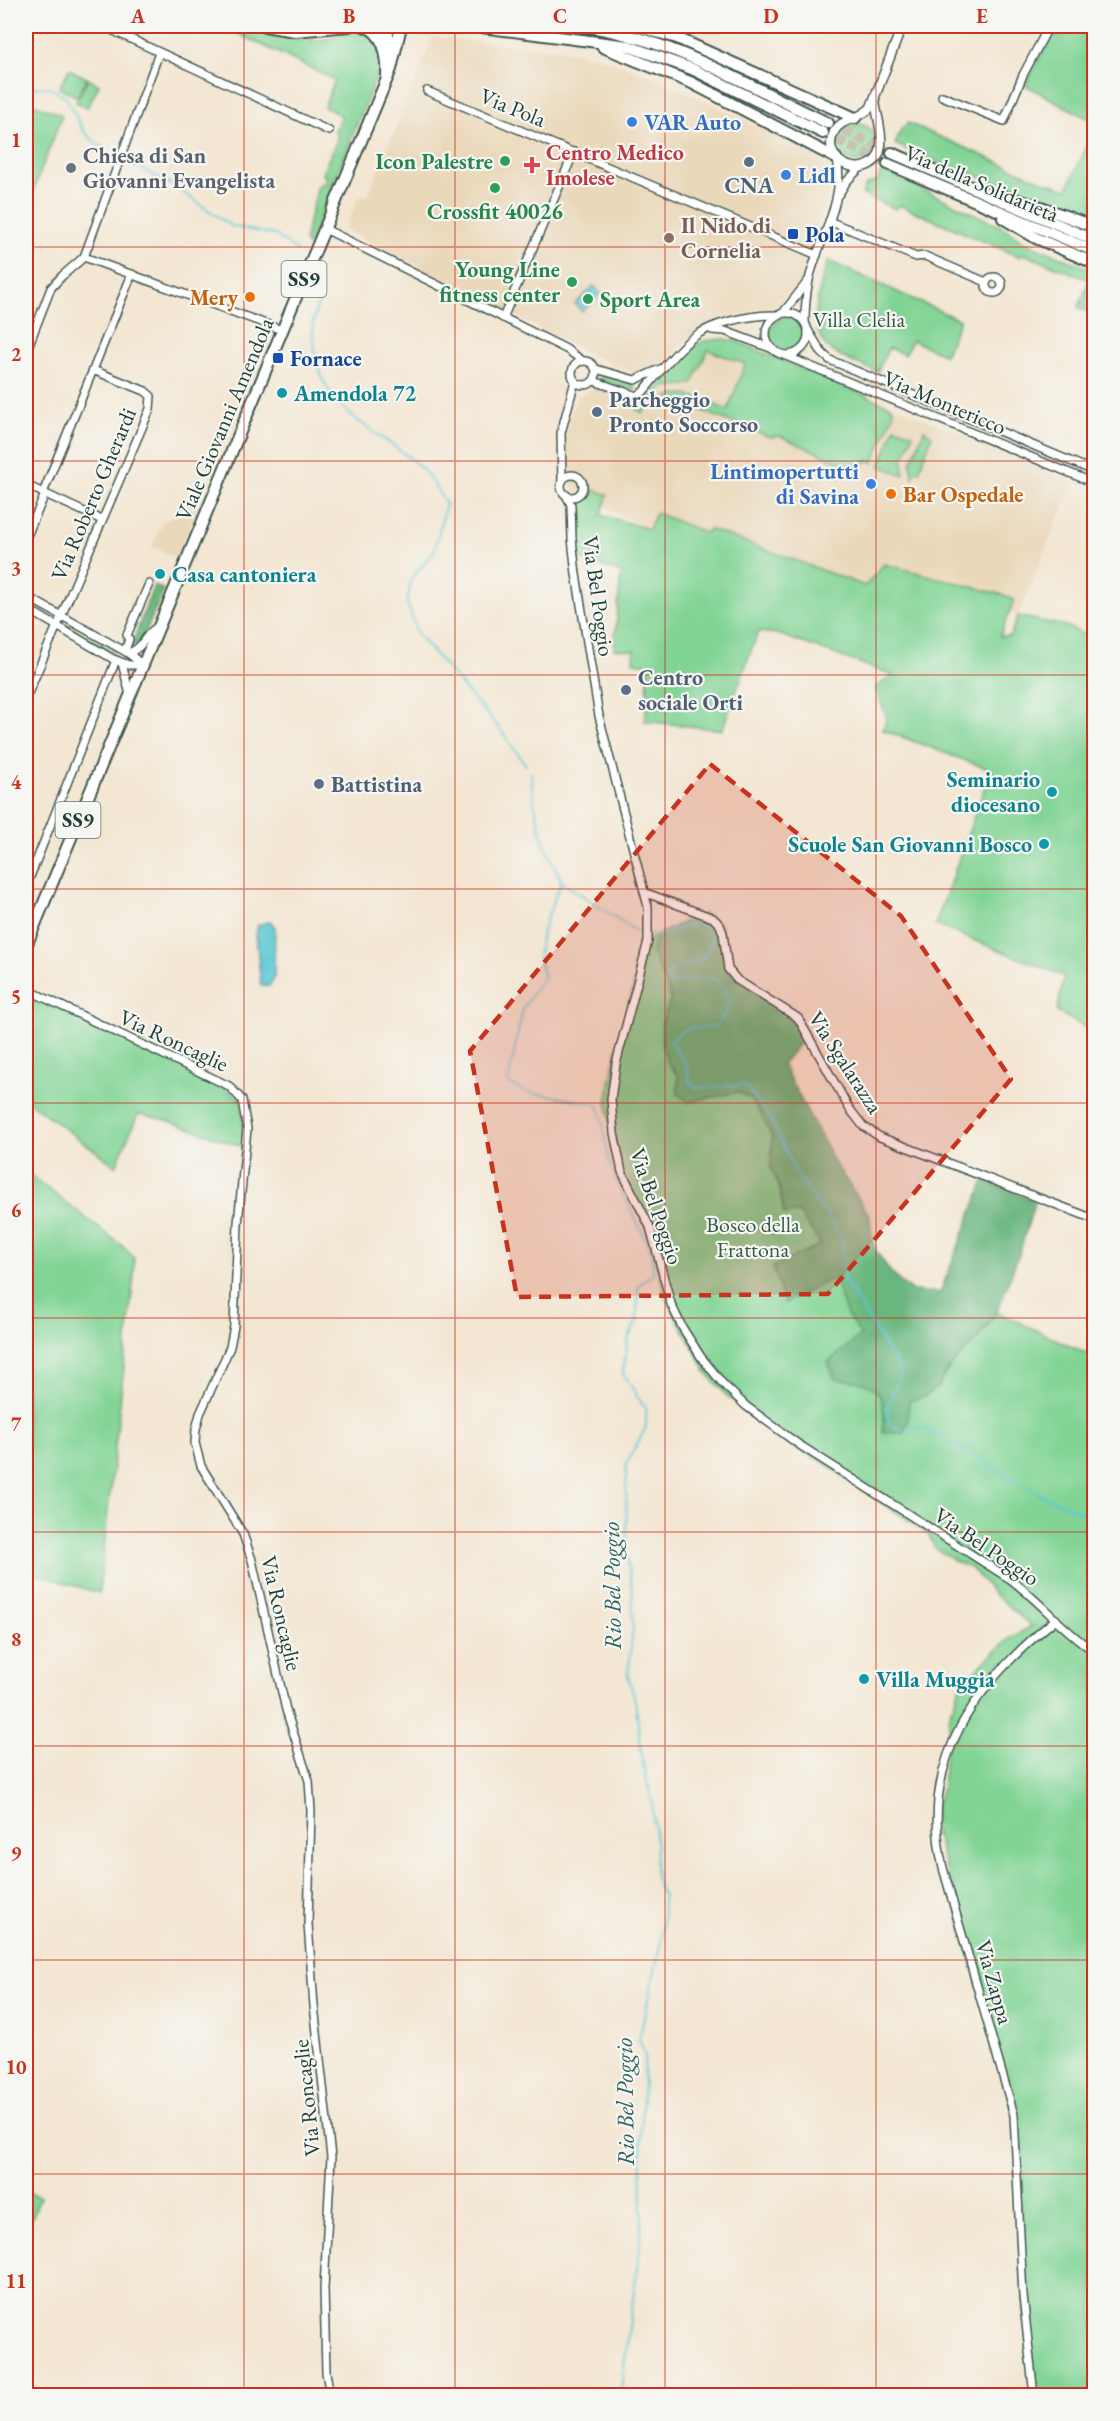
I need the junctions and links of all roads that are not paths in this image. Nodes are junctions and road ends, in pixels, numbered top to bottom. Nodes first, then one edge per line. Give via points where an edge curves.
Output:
1 (103, 26) edge
2 (264, 26) edge
3 (349, 26) edge
4 (364, 26) edge
5 (385, 26) edge
6 (401, 26) edge
7 (474, 26) edge
8 (582, 26) edge
9 (636, 26) edge
10 (902, 26) edge
11 (1049, 26) edge
12 (322, 27) edge
13 (553, 36) junction
14 (159, 53) junction
15 (394, 59) junction
16 (387, 78) junction
17 (427, 92) dead end
18 (942, 96) dead end
19 (875, 99) junction
20 (856, 118) junction
21 (329, 131) dead end
22 (879, 132) junction
23 (574, 152) junction
24 (837, 158) junction
25 (861, 168) junction
26 (956, 181) junction
27 (838, 196) junction
28 (986, 205) junction
29 (829, 221) junction
30 (1095, 227) edge
31 (325, 228) junction
32 (1095, 240) edge
33 (1095, 251) edge
34 (817, 255) junction
35 (84, 257) junction
36 (1095, 263) edge
37 (132, 274) junction
38 (809, 279) junction
39 (986, 282) dead end
40 (780, 314) junction
41 (503, 318) junction
42 (806, 326) junction
43 (282, 330) junction
44 (706, 331) junction
45 (566, 349) junction
46 (773, 350) junction
47 (26, 352) edge
48 (781, 354) junction
49 (583, 361) junction
50 (665, 367) junction
51 (574, 368) junction
52 (596, 369) junction
53 (93, 370) junction
54 (635, 380) junction
55 (575, 381) junction
56 (594, 381) junction
57 (583, 385) junction
58 (641, 394) junction
59 (572, 395) junction
60 (562, 465) junction
61 (1095, 471) edge
62 (575, 475) junction
63 (562, 481) junction
64 (1095, 483) edge
65 (26, 485) edge
66 (44, 494) junction
67 (579, 494) junction
68 (566, 495) junction
69 (571, 505) junction
70 (102, 520) junction
71 (26, 538) edge
72 (148, 584) dead end
73 (26, 596) edge
74 (26, 608) edge
75 (60, 615) junction
76 (56, 624) junction
77 (159, 626) junction
78 (126, 652) junction
79 (119, 661) junction
80 (142, 665) junction
81 (130, 694) junction
82 (26, 698) edge
83 (26, 887) edge
84 (646, 893) junction
85 (26, 946) edge
86 (26, 989) edge
87 (1095, 1219) edge
88 (1056, 1619) junction
89 (1095, 1651) edge
90 (330, 2396) edge
91 (1034, 2396) edge

1 - 14 street
2 - 12 main road via 295,31
3 - 12 main road
4 - 16 main road via 375,30 383,44
5 - 15 main road
6 - 15 main road, Viale Giovanni Amendola / SS9
7 - 13 main road
8 - 13 main road via 641,37 686,54 825,128 628,45
9 - 20 main road via 677,38
10 - 19 street
11 - 18 street via 1004,122
13 - 24 main road via 593,44 654,66
14 - 21 street
14 - 35 street
15 - 16 main road, Viale Giovanni Amendola / SS9
16 - 31 main road, Viale Giovanni Amendola / SS9
17 - 23 street, Via Pola
19 - 20 street via 864,115
19 - 22 street
20 - 22 street via 870,122
20 - 24 street via 843,122 834,132 832,145
22 - 25 street via 879,155
23 - 34 street, Via Pola
23 - 41 street
24 - 25 street via 848,167
24 - 27 street
25 - 27 street
26 - 28 main road, Via della Solidarietà via 890,158
26 - 30 main road
26 - 32 main road, Via della Solidarietà
27 - 29 street
28 - 33 main road, Via della Solidarietà
28 - 36 main road via 1036,238
29 - 34 street
29 - 39 street
31 - 41 street
31 - 43 main road, Viale Giovanni Amendola / SS9
34 - 38 street
35 - 37 street
35 - 47 street via 51,288
37 - 43 street
37 - 53 street
38 - 40 street
38 - 42 street
40 - 42 street via 795,314
40 - 44 street
40 - 46 street via 771,319 766,331
41 - 45 street
42 - 48 street via 806,344 801,350
42 - 61 street, Via Montericco via 830,360
43 - 77 main road, Viale Giovanni Amendola / SS9
44 - 46 street via 725,331
44 - 50 street via 692,339
45 - 49 street
45 - 51 street, Via Bel Poggio
46 - 48 street
48 - 64 street, Via Montericco
49 - 51 street
49 - 52 street
50 - 54 street
50 - 58 street
51 - 55 street, Via Bel Poggio
52 - 54 street
52 - 56 street
53 - 66 street
53 - 70 street, Via Roberto Gherardi via 151,396 150,409
54 - 58 street via 643,386
55 - 57 street
55 - 59 street, Via Bel Poggio
56 - 57 street
56 - 58 street via 632,395
57 - 59 street
59 - 60 street, Via Bel Poggio via 561,433
60 - 62 street
60 - 63 street, Via Bel Poggio
62 - 63 street
62 - 67 street via 582,484
63 - 68 street, Via Bel Poggio
65 - 66 street
66 - 70 street
66 - 71 street
67 - 68 street
67 - 69 street, Via Bel Poggio
68 - 69 street, Via Bel Poggio
69 - 84 street, Via Bel Poggio via 576,574 599,716
70 - 75 street, Via Roberto Gherardi
72 - 78 street via 128,635
73 - 75 street
74 - 76 street
75 - 76 street, Via Roberto Gherardi
75 - 78 street
76 - 79 street
76 - 82 street, Via Roberto Gherardi
77 - 78 street via 149,631 140,647
77 - 80 main road, Viale Giovanni Amendola / SS9
78 - 80 street
79 - 80 street
79 - 81 street
79 - 83 street
80 - 81 main road, Viale Giovanni Amendola / SS9
81 - 85 main road, SS9
84 - 87 street, Via Sgalarazza via 704,913 720,925 728,969 737,980 798,1018 863,1126 880,1137
84 - 88 street, Via Bel Poggio via 648,941 616,1064 611,1099 622,1172 650,1227 671,1304 682,1327 701,1357 746,1406 798,1444 1010,1579
86 - 90 street, Via Roncaglie via 230,1086 242,1100 247,1129 234,1326 230,1347 200,1414 195,1443 201,1466 243,1534 252,1560 286,1710 309,1781 308,1924 331,2157 324,2288
88 - 89 street, Via Bel Poggio
88 - 91 street, Via Zappa via 989,1682 969,1709 953,1738 936,1807 943,1868 1014,2115 1022,2286

